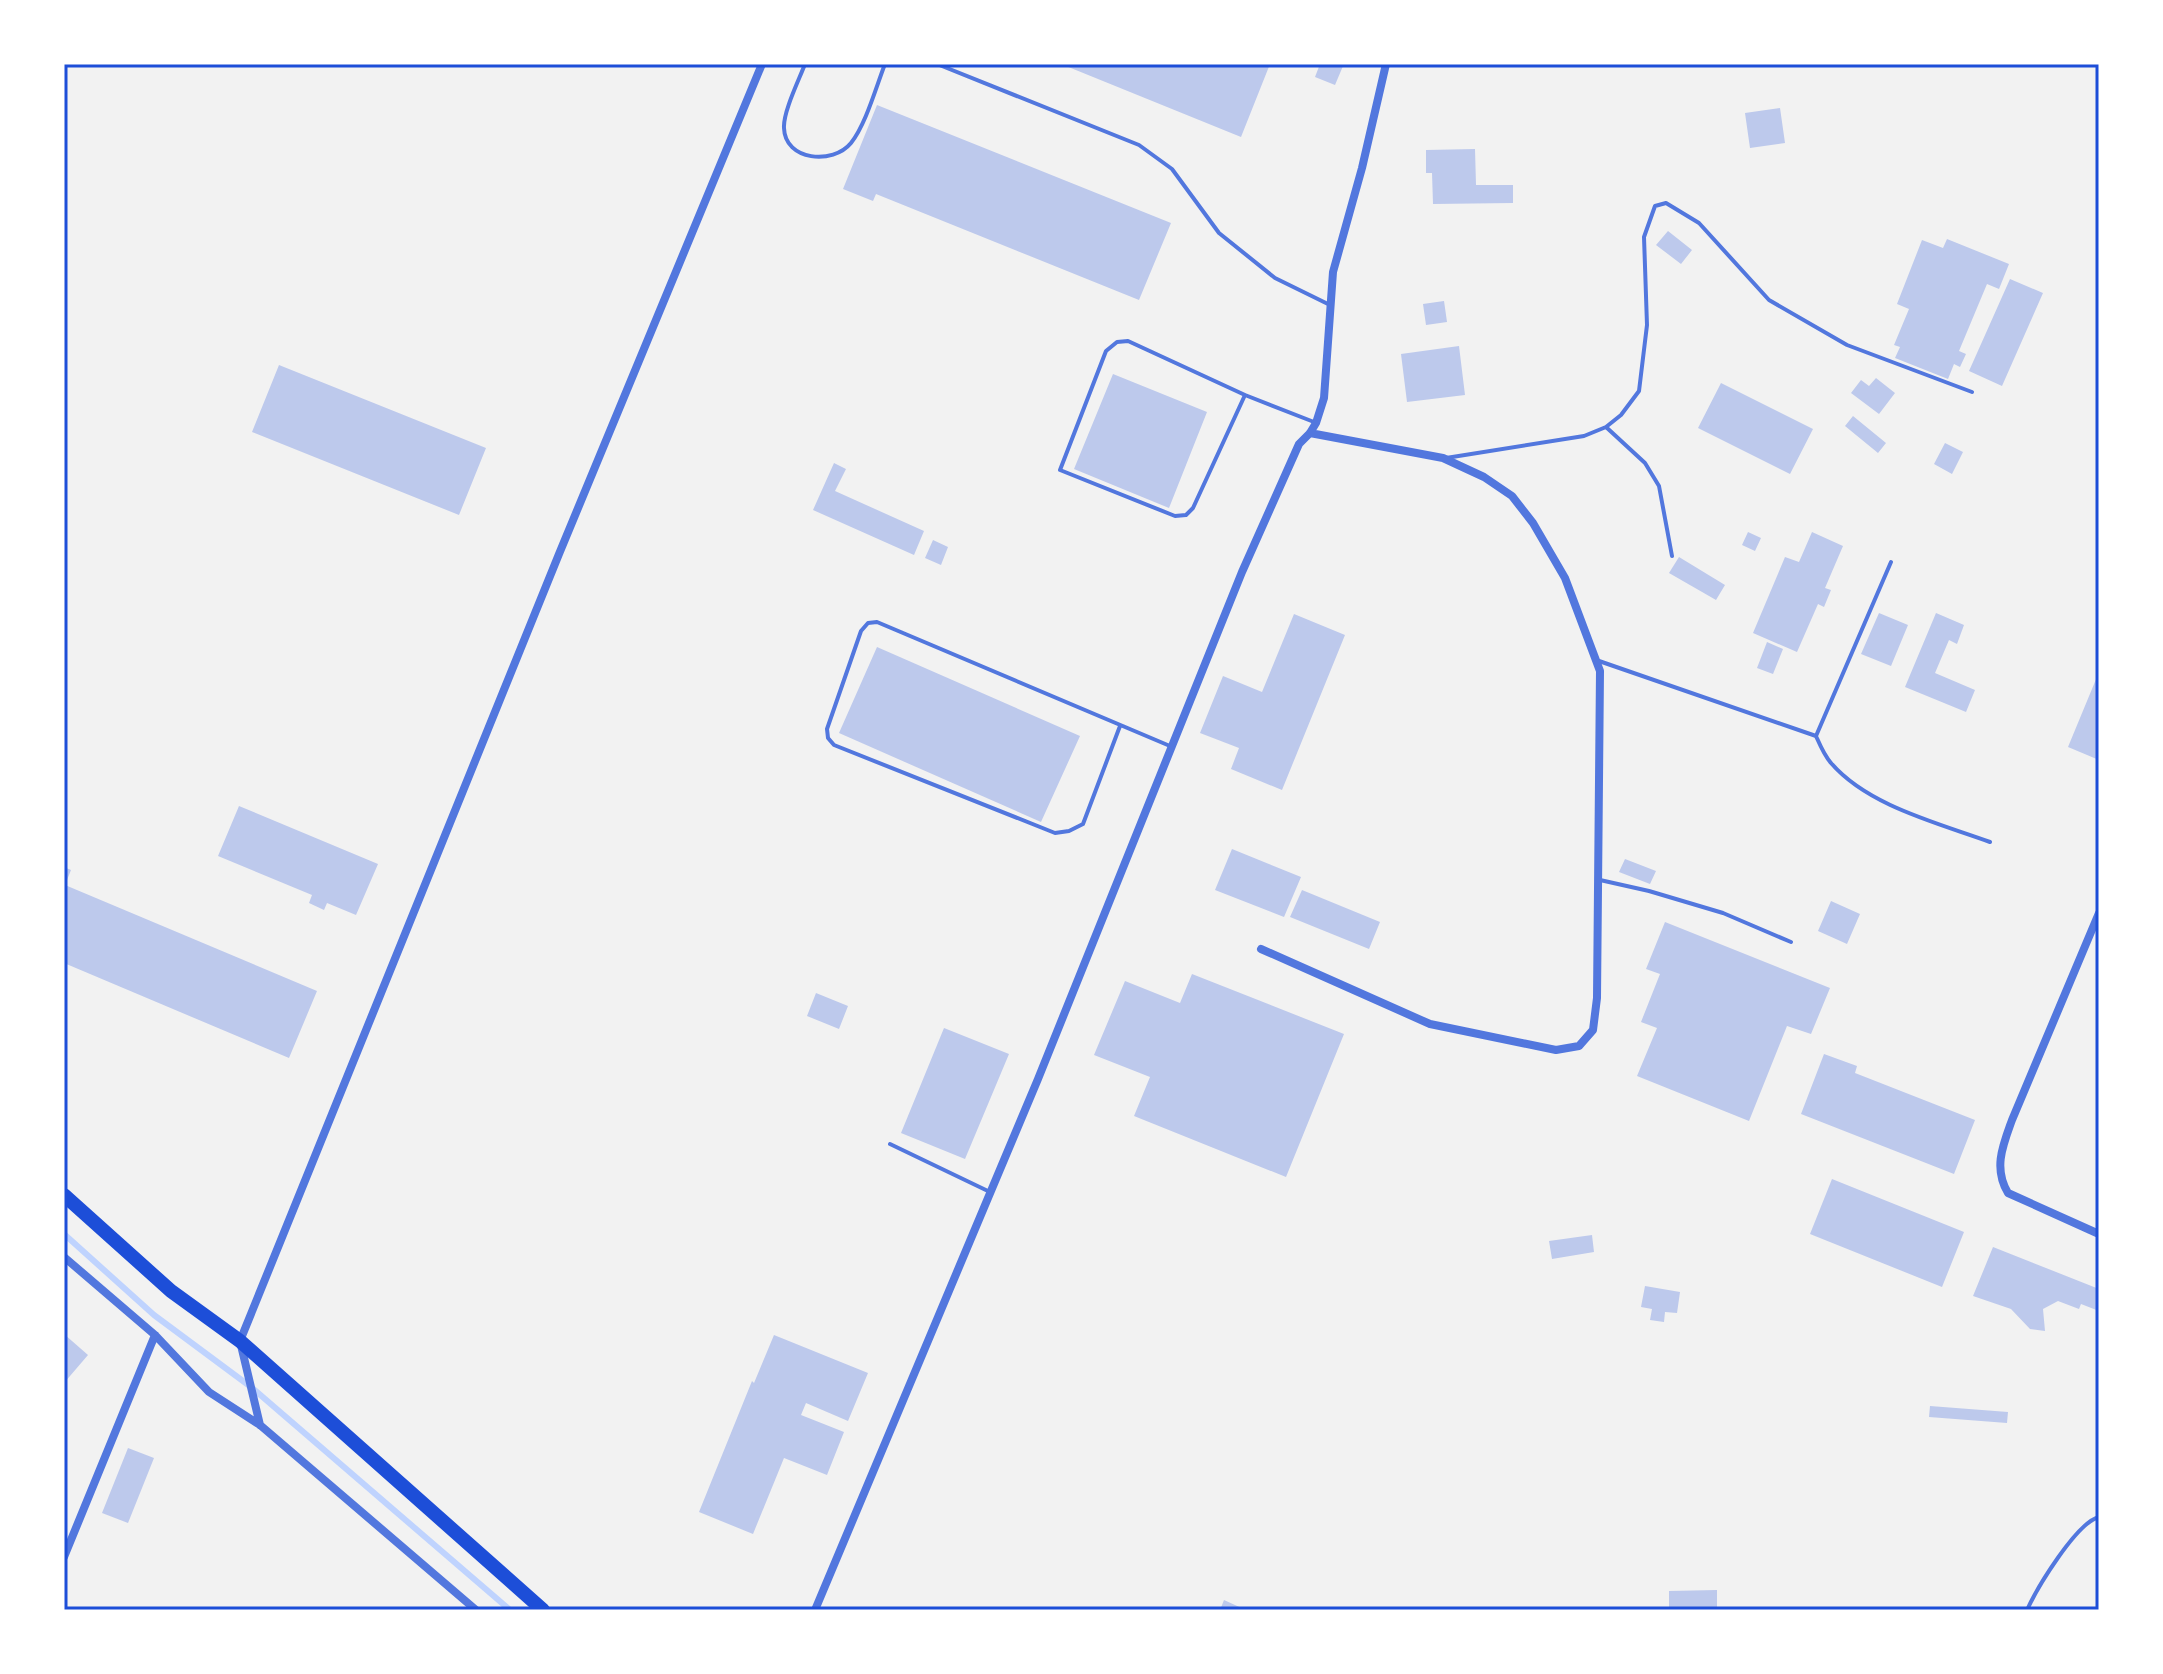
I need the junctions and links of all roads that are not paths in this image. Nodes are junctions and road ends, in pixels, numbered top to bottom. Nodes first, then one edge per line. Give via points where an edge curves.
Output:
1 (762, 64) edge
2 (805, 64) edge
3 (885, 64) edge
4 (937, 64) edge
5 (1386, 64) edge
6 (1330, 305) junction
7 (1972, 392) dead end
8 (1245, 395) junction
9 (1316, 423) junction
10 (1606, 427) junction
11 (1310, 433) junction
12 (1443, 458) junction
13 (1672, 556) dead end
14 (1891, 562) dead end
15 (1597, 660) junction
16 (1120, 726) junction
17 (1816, 736) junction
18 (1170, 746) junction
19 (1990, 842) dead end
20 (1597, 880) junction
21 (2099, 913) edge
22 (1791, 942) dead end
23 (1261, 949) dead end
24 (890, 1144) dead end
25 (990, 1192) junction
26 (64, 1195) edge
27 (2099, 1234) edge
28 (64, 1257) edge
29 (155, 1335) junction
30 (240, 1341) junction
31 (260, 1425) junction
32 (2099, 1517) edge
33 (64, 1557) edge
34 (476, 1610) edge
35 (543, 1610) edge
36 (815, 1610) edge
37 (2027, 1610) edge

1 - 30 street
2 - 3 lane via 783,125 791,146 814,157 838,153 851,143
4 - 6 lane via 1139,145 1172,169 1219,233 1275,278
5 - 6 street via 1333,272
6 - 9 street via 1324,398
7 - 10 lane via 1847,345 1769,300 1699,223 1666,203 1655,206 1644,237 1647,325 1639,391
8 - 8 lane via 1186,515 1175,516 1060,470 1106,351 1117,342 1128,341
8 - 9 lane
9 - 11 street
10 - 12 lane via 1584,436
10 - 13 lane via 1645,463 1659,486
11 - 12 street
11 - 18 street via 1299,444
12 - 15 street via 1512,496 1533,523 1565,578
14 - 17 lane
15 - 17 lane
15 - 20 street
16 - 16 lane via 877,622 861,631 827,729 834,745 1055,833 1083,824
16 - 18 lane
17 - 19 lane via 1828,760 1846,778 1904,812
18 - 25 street
20 - 22 lane via 1723,913
20 - 23 street via 1597,998 1593,1030 1579,1046 1556,1050 1430,1024
21 - 27 street via 2012,1120 1999,1170 2008,1193
24 - 25 lane
25 - 36 street
26 - 30 main road via 171,1291
28 - 29 street
29 - 31 street via 209,1392
29 - 33 street
30 - 31 street
30 - 35 main road
31 - 34 street
32 - 37 lane via 2063,1550

